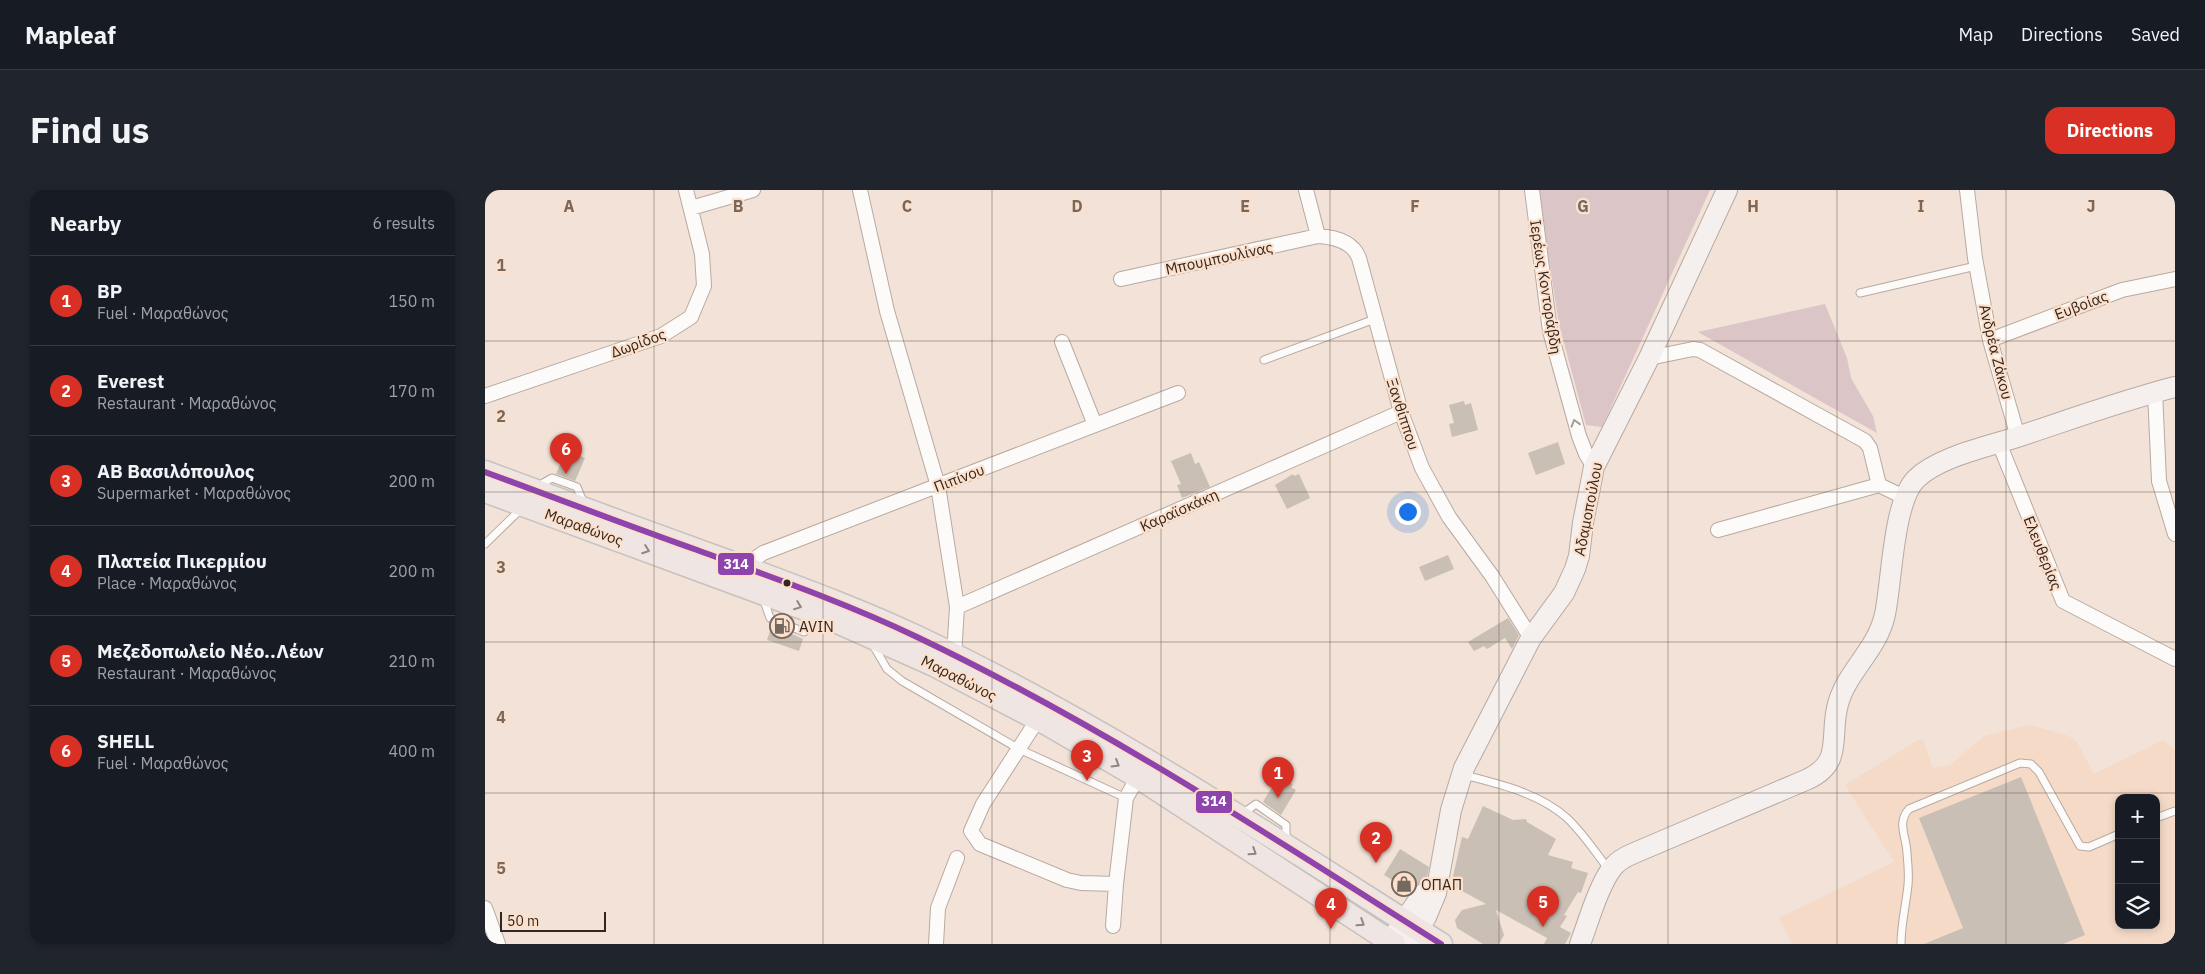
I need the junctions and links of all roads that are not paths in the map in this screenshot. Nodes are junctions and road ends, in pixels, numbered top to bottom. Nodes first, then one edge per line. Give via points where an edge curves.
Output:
1 (686, 190) edge
2 (753, 190) edge
3 (860, 190) edge
4 (1306, 190) edge
5 (1532, 190) edge
6 (1727, 190) edge
7 (1967, 190) edge
8 (691, 208) junction
9 (1318, 236) junction
10 (1976, 266) junction
11 (1121, 279) dead end
12 (2175, 279) edge
13 (1860, 293) dead end
14 (1375, 319) junction
15 (1991, 340) junction
16 (1061, 342) dead end
17 (1649, 358) junction
18 (1264, 360) dead end
19 (2175, 387) edge
20 (2155, 392) junction
21 (1178, 393) dead end
22 (485, 396) edge
23 (1401, 412) junction
24 (1095, 425) junction
25 (2018, 437) junction
26 (1999, 443) junction
27 (1593, 468) junction
28 (485, 472) edge
29 (1879, 485) junction
30 (938, 486) junction
31 (485, 491) edge
32 (528, 498) junction
33 (1906, 498) junction
34 (1718, 530) dead end
35 (2175, 534) edge
36 (485, 544) edge
37 (743, 567) junction
38 (957, 607) junction
39 (867, 634) junction
40 (1531, 638) junction
41 (955, 656) junction
42 (2175, 659) edge
43 (1038, 719) junction
44 (1019, 748) junction
45 (1461, 775) junction
46 (1138, 778) junction
47 (1126, 798) junction
48 (2175, 811) edge
49 (2160, 817) edge
50 (2115, 836) edge
51 (957, 858) dead end
52 (1610, 871) junction
53 (1116, 884) junction
54 (485, 908) edge
55 (1113, 926) dead end
56 (1403, 936) edge
57 (498, 944) edge
58 (936, 944) edge
59 (1441, 944) edge
60 (1580, 944) edge
61 (1901, 944) edge

1 - 8 street, Δωρίδος
2 - 8 street
3 - 30 street via 887,311
4 - 9 street
27 -> 5 street, Ιερέως Κοντοράβδη via 1579,436 1550,331
6 - 17 street, Αδαμοπούλου
7 - 10 street, Ανδρέα Ζάκου
8 - 22 street, Δωρίδος via 702,254 704,286 691,317 661,336
9 - 11 street, Μπουμπουλίνας
9 - 14 street, Ξανθίππου via 1348,244 1357,252
10 - 13 lane
10 - 15 street, Ανδρέα Ζάκου
12 - 15 street, Ευβοίας via 2122,290
14 - 18 lane
14 - 23 street, Ξανθίππου
15 - 25 street, Ανδρέα Ζάκου
16 - 24 street
17 - 27 street, Αδαμοπούλου
17 - 29 street via 1701,350 1839,426 1869,445
19 - 20 street
20 - 25 street
20 - 35 street via 2159,481
21 - 24 street, Πιπίνου
23 - 38 street, Καραϊσκάκη
23 - 40 street, Ξανθίππου via 1431,486
24 - 30 street, Πιπίνου
25 - 26 street
26 - 33 street via 1923,473 1913,482
26 - 42 street, Ελευθερίας via 2063,601
27 - 40 street, Αδαμοπούλου via 1575,569 1564,592
28 - 32 main road, Μαραθώνος
29 - 33 street
29 - 34 street
30 - 37 street, Πιπίνου via 763,553
30 - 38 street
31 - 32 main road, Μαραθώνος
32 - 36 lane
32 - 37 main road, Μαραθώνος via 585,509
32 -> 39 main road, Μαραθώνος
33 - 52 street via 1897,525 1882,626 1841,695 1833,751 1827,766 1808,779 1626,857
37 - 41 main road, Μαραθώνος via 865,614
38 - 41 street
39 - 43 main road, Μαραθώνος
39 - 44 lane via 884,665 898,678
40 - 45 street, Αδαμοπούλου
41 - 56 main road, Μαραθώνος via 1058,710 1239,816 1287,847
43 - 44 street
43 -> 46 main road, Μαραθώνος
44 - 47 lane
44 - 53 street via 983,804 971,831 980,844 1067,880
45 - 52 lane via 1541,800 1567,819
45 - 56 street, Αδαμοπούλου via 1437,884 1422,895
46 - 47 street
46 -> 56 main road, Μαραθώνος
47 - 53 street
48 - 49 lane
50 - 61 lane via 2089,846 2080,846 2039,772 2031,764 2020,762 1909,810 1901,825 1907,845 1909,884
51 - 58 street via 938,908
52 - 60 street
53 - 55 street
54 - 57 street
56 - 59 main road, Μαραθώνος

